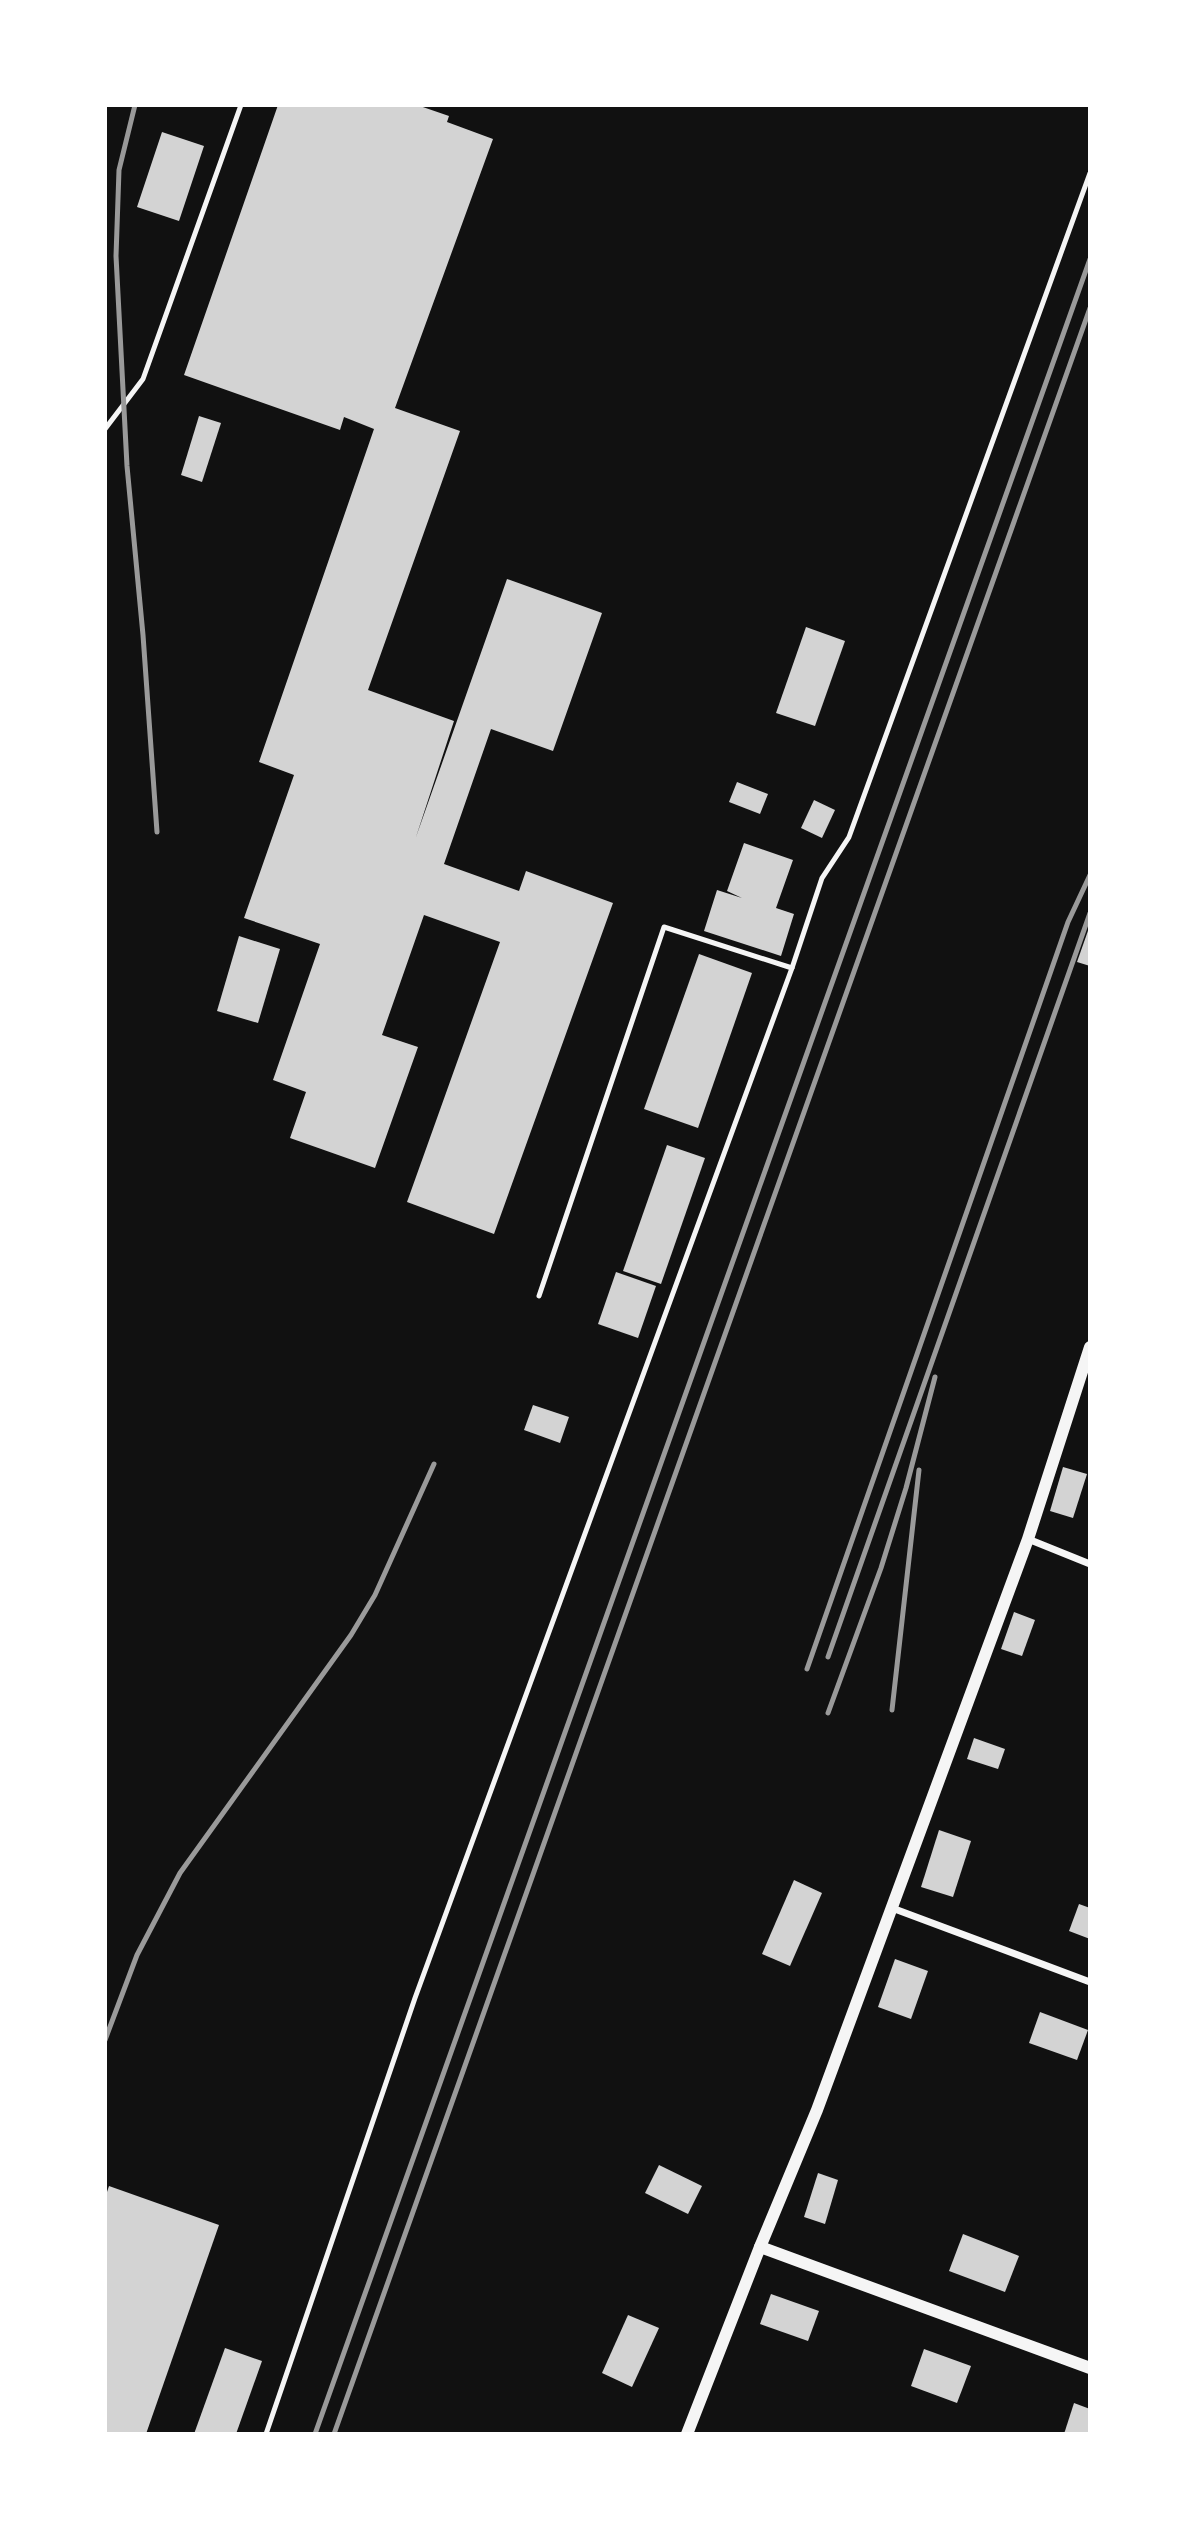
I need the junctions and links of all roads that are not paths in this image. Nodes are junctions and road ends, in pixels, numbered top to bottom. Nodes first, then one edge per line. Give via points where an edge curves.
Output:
1 (241, 105) edge
2 (1090, 173) edge
3 (105, 429) edge
4 (792, 968) junction
5 (538, 1296) dead end
6 (1090, 1347) edge
7 (1027, 1539) junction
8 (1090, 1564) edge
9 (892, 1908) junction
10 (1090, 1982) edge
11 (760, 2247) junction
12 (1090, 2368) edge
13 (266, 2434) edge
14 (687, 2434) edge

1 - 3 lane via 143,379
2 - 4 lane via 849,837 822,878
4 - 5 lane via 664,927
4 - 13 lane via 415,1998
6 - 7 street
7 - 8 street
7 - 9 street
9 - 10 street
9 - 11 street
11 - 12 street
11 - 14 street

